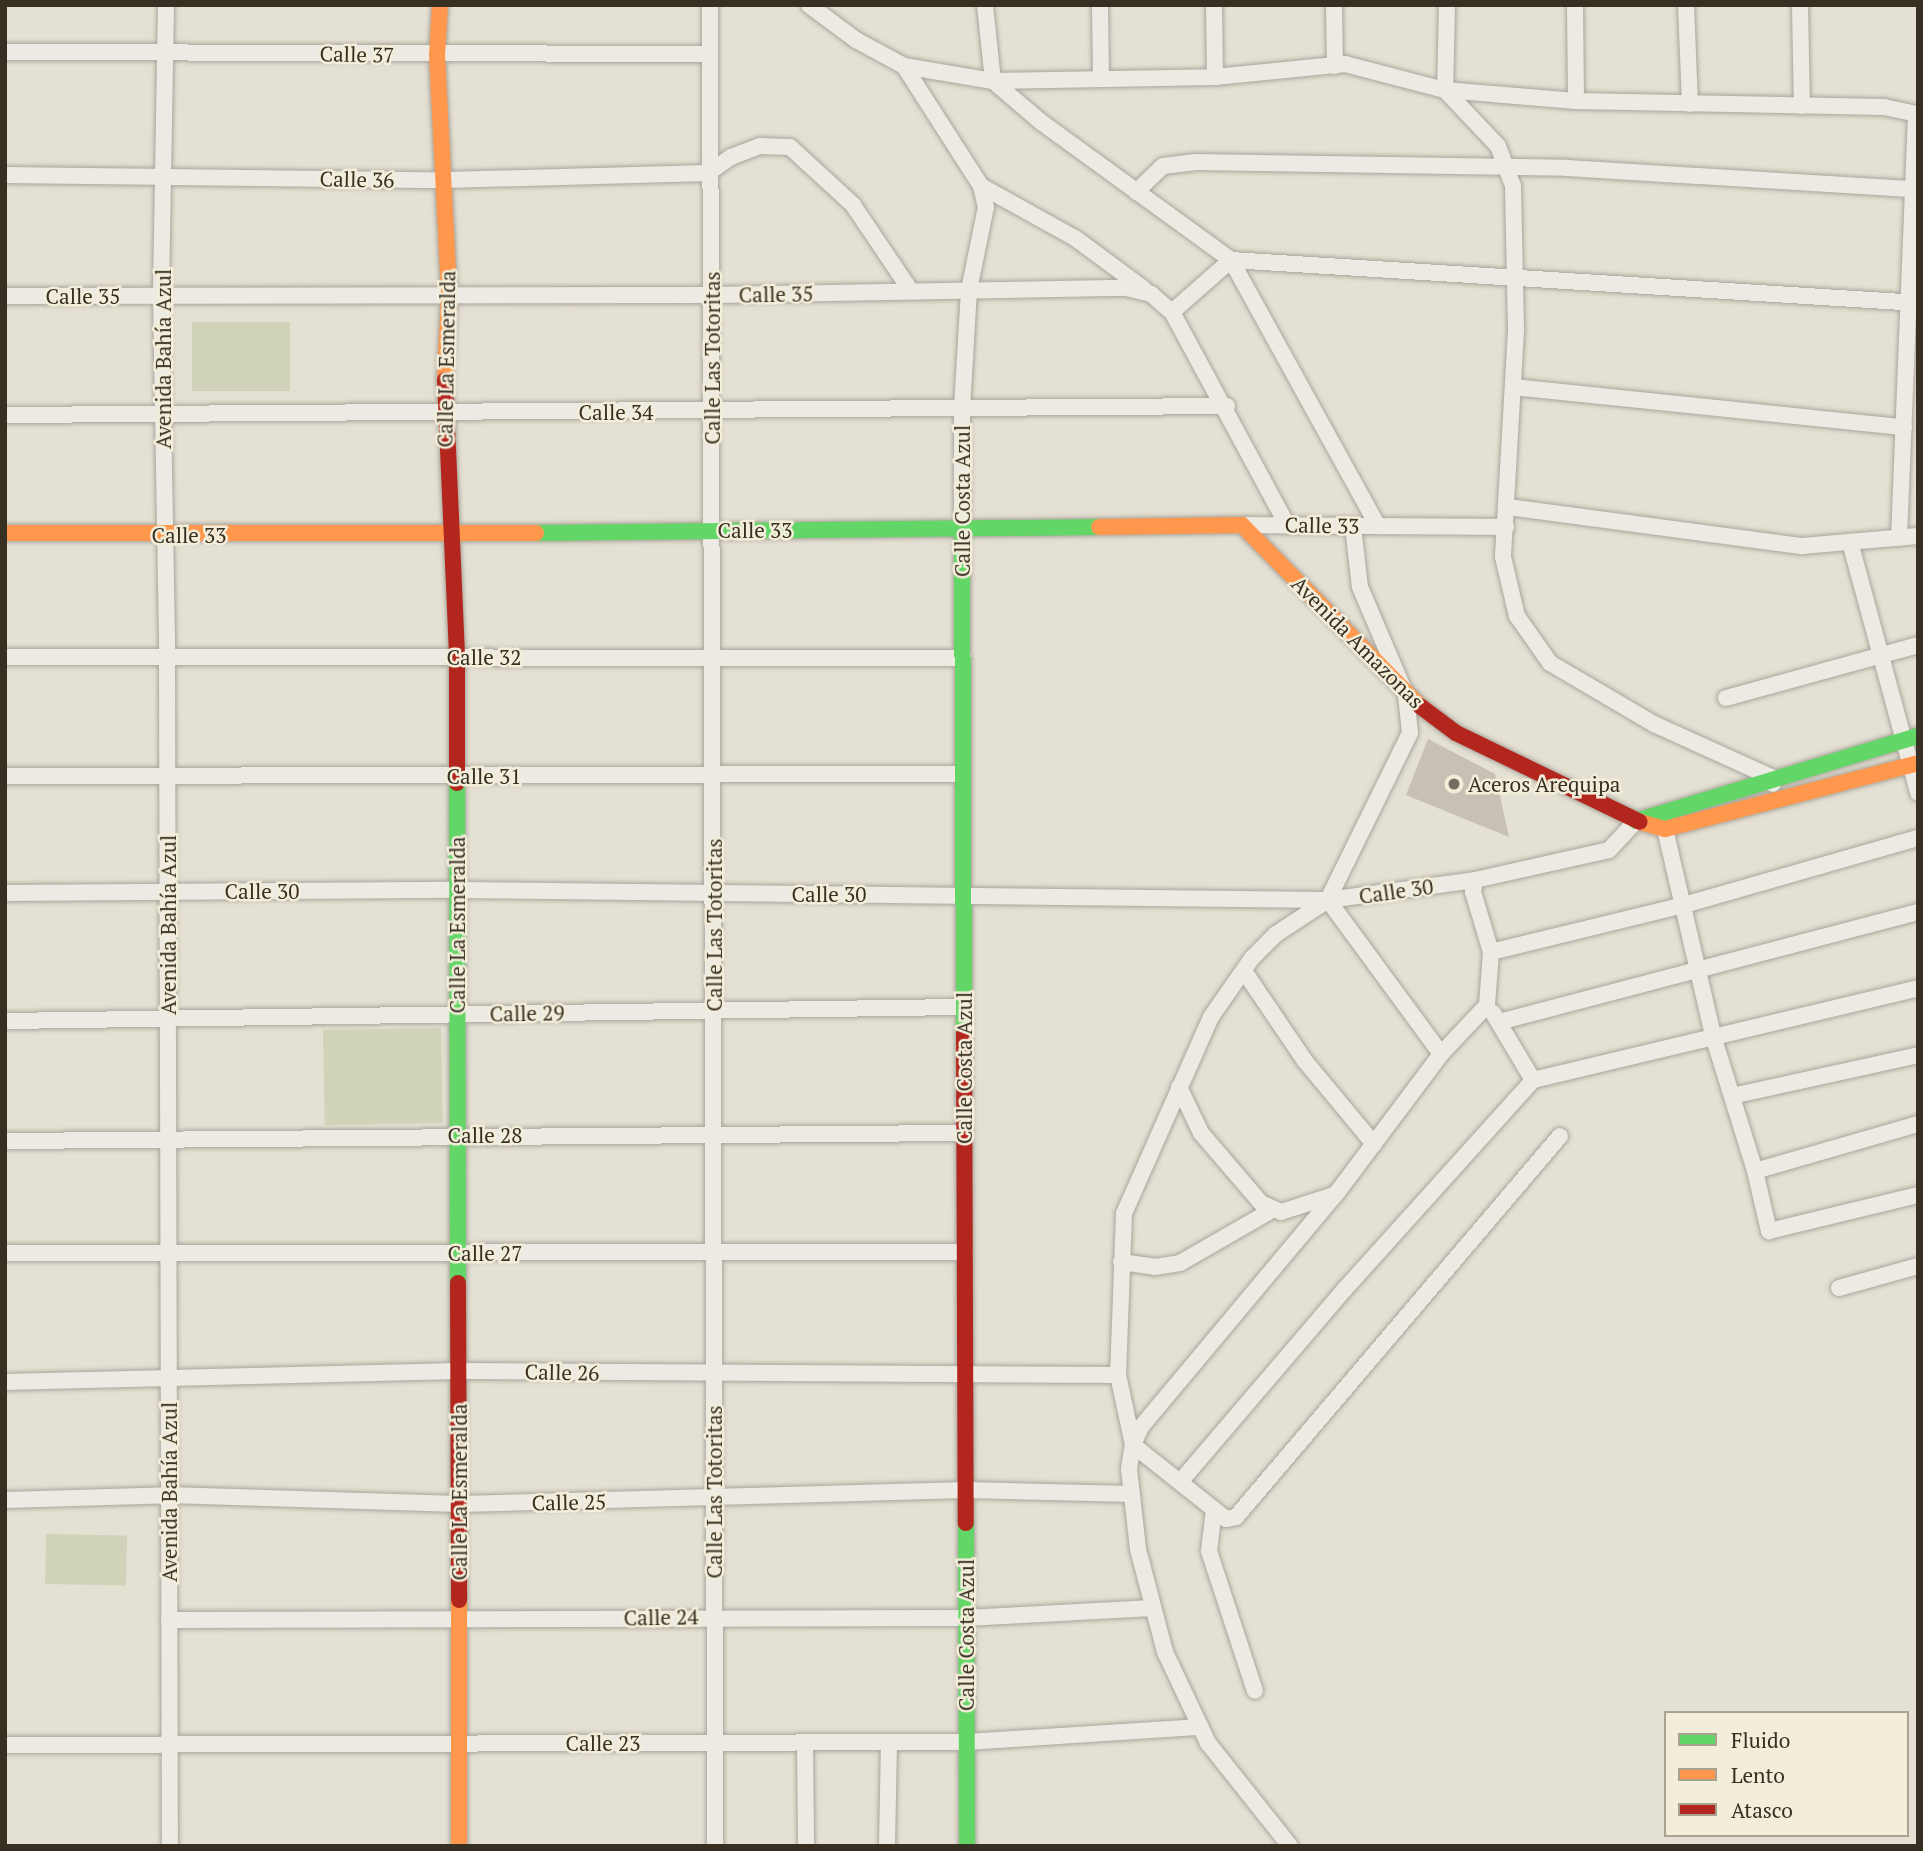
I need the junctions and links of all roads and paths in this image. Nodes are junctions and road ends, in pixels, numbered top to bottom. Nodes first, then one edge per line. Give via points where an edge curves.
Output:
1 (166, 5) edge
2 (440, 5) edge
3 (710, 5) edge
4 (808, 5) edge
5 (985, 5) edge
6 (1100, 5) edge
7 (1214, 5) edge
8 (1334, 5) edge
9 (1447, 5) edge
10 (1575, 5) edge
11 (1686, 5) edge
12 (1800, 5) edge
13 (166, 50) junction
14 (5, 51) edge
15 (709, 54) junction
16 (437, 55) junction
17 (904, 66) junction
18 (1335, 66) junction
19 (1215, 77) junction
20 (1101, 79) junction
21 (993, 81) junction
22 (1445, 90) junction
23 (1576, 101) junction
24 (1690, 104) junction
25 (1802, 106) junction
26 (1917, 114) edge
27 (1507, 170) junction
28 (708, 173) junction
29 (5, 175) edge
30 (165, 175) junction
31 (445, 180) junction
32 (981, 186) junction
33 (1913, 188) junction
34 (1136, 192) junction
35 (1231, 260) junction
36 (1515, 279) junction
37 (969, 290) junction
38 (911, 291) junction
39 (1151, 294) junction
40 (713, 295) junction
41 (5, 296) edge
42 (162, 296) junction
43 (449, 296) junction
44 (1913, 303) edge
45 (1172, 313) junction
46 (1514, 387) junction
47 (1227, 406) junction
48 (962, 407) junction
49 (443, 411) junction
50 (713, 412) junction
51 (5, 415) edge
52 (163, 415) junction
53 (1904, 427) junction
54 (1508, 507) junction
55 (1242, 525) junction
56 (1287, 525) junction
57 (1353, 526) junction
58 (1378, 526) junction
59 (1506, 527) junction
60 (962, 529) junction
61 (713, 530) junction
62 (5, 533) edge
63 (447, 534) junction
64 (165, 535) junction
65 (1918, 536) edge
66 (1899, 538) junction
67 (1850, 542) junction
68 (1918, 645) edge
69 (1877, 656) junction
70 (5, 657) edge
71 (167, 657) junction
72 (457, 657) junction
73 (713, 658) junction
74 (963, 658) junction
75 (1406, 695) junction
76 (1726, 698) dead end
77 (1911, 738) edge
78 (1914, 764) edge
79 (963, 774) junction
80 (713, 775) junction
81 (5, 776) edge
82 (457, 776) junction
83 (167, 777) junction
84 (1771, 777) junction
85 (1918, 793) edge
86 (1777, 799) junction
87 (1636, 821) junction
88 (1665, 829) junction
89 (1918, 838) edge
90 (1475, 880) junction
91 (457, 890) junction
92 (168, 892) junction
93 (5, 893) edge
94 (714, 893) junction
95 (963, 895) junction
96 (1328, 900) junction
97 (1684, 905) junction
98 (1918, 912) edge
99 (1491, 952) junction
100 (1701, 970) junction
101 (1244, 971) junction
102 (1918, 988) edge
103 (1487, 1005) junction
104 (964, 1007) junction
105 (714, 1011) junction
106 (457, 1014) junction
107 (168, 1019) junction
108 (5, 1021) edge
109 (1499, 1022) junction
110 (1714, 1039) junction
111 (1441, 1054) junction
112 (1918, 1055) edge
113 (1533, 1080) junction
114 (1179, 1087) junction
115 (1732, 1096) junction
116 (1918, 1124) edge
117 (964, 1133) junction
118 (458, 1134) junction
119 (714, 1136) junction
120 (1560, 1136) dead end
121 (168, 1137) junction
122 (5, 1141) edge
123 (1374, 1144) junction
124 (1755, 1171) junction
125 (1336, 1194) junction
126 (1918, 1195) edge
127 (1272, 1210) junction
128 (168, 1252) junction
129 (714, 1252) junction
130 (965, 1252) junction
131 (5, 1253) edge
132 (458, 1253) junction
133 (1122, 1262) junction
134 (1918, 1266) edge
135 (1839, 1288) dead end
136 (458, 1371) junction
137 (714, 1374) junction
138 (965, 1374) junction
139 (1118, 1375) junction
140 (169, 1379) junction
141 (5, 1382) edge
142 (1133, 1445) junction
143 (1180, 1482) junction
144 (966, 1490) junction
145 (1132, 1494) junction
146 (169, 1495) junction
147 (714, 1499) junction
148 (5, 1500) edge
149 (458, 1504) junction
150 (1214, 1510) junction
151 (1153, 1608) junction
152 (715, 1616) junction
153 (966, 1618) junction
154 (169, 1620) junction
155 (459, 1620) junction
156 (1255, 1691) dead end
157 (1201, 1727) junction
158 (889, 1742) junction
159 (967, 1742) junction
160 (715, 1743) junction
161 (805, 1743) junction
162 (459, 1744) junction
163 (5, 1745) edge
164 (170, 1745) junction
165 (170, 1846) edge
166 (459, 1846) edge
167 (715, 1846) edge
168 (806, 1846) edge
169 (887, 1846) edge
170 (967, 1846) edge
171 (1290, 1846) edge

1 - 13 street, Avenida Bahía Azul
2 - 16 street, Calle La Esmeralda
3 - 15 street, Calle Las Totoritas
4 - 17 street via 856,40
5 - 21 street
6 - 20 street
7 - 19 street
8 - 18 street
9 - 22 street
10 - 23 street
11 - 24 street
12 - 25 street
13 - 14 street, Calle 37
13 - 16 street, Calle 37
13 - 30 street, Avenida Bahía Azul
15 - 16 street, Calle 37
15 - 28 street, Calle Las Totoritas
16 - 31 street, Calle La Esmeralda
17 - 21 street
17 - 32 street
18 - 19 street
18 - 22 street via 1345,64
19 - 20 street
20 - 21 street
21 - 34 street
22 - 23 street
22 - 27 street via 1498,146
23 - 24 street
24 - 25 street
25 - 26 street via 1884,107
26 - 33 street
27 - 33 street via 1567,168
27 - 34 street via 1194,162 1163,166
27 - 36 street via 1513,186
28 - 31 street, Calle 36
28 - 38 street via 731,157 760,146 790,147 853,205
28 - 40 street, Calle Las Totoritas
29 - 30 street, Calle 36
30 - 31 street, Calle 36
30 - 42 street, Avenida Bahía Azul
31 - 43 street, Calle La Esmeralda
32 - 37 street, Calle Costa Azul via 986,207 983,234
32 - 39 street via 1075,238
33 - 44 street
34 - 35 street
35 - 36 street
35 - 45 street
35 - 58 street
36 - 44 street
36 - 46 street
37 - 38 street, Calle 35
37 - 39 street, Calle 35 via 1126,288
37 - 48 street, Calle Costa Azul
38 - 40 street, Calle 35
39 - 45 street
40 - 43 street, Calle 35
40 - 50 street, Calle Las Totoritas
41 - 42 street, Calle 35
42 - 43 street, Calle 35
42 - 52 street, Avenida Bahía Azul
43 - 49 street, Calle La Esmeralda
44 - 53 street
45 - 47 street
46 - 53 street
46 - 54 street
47 - 48 street, Calle 34
47 - 56 street
48 - 50 street, Calle 34
48 - 60 street, Calle Costa Azul
49 - 50 street, Calle 34
49 - 52 street, Calle 34
49 - 63 street, Calle La Esmeralda
50 - 61 street, Calle Las Totoritas
51 - 52 street, Calle 34
52 - 64 street, Avenida Bahía Azul
53 - 66 street
54 - 59 street
54 - 67 street via 1802,546
55 - 56 street, Calle 33
55 - 60 street, Calle 33
55 - 75 street, Avenida Amazonas
56 - 57 street, Calle 33
57 - 58 street, Calle 33
57 - 75 street via 1360,587
58 - 59 street, Calle 33
59 - 84 street via 1503,557 1517,616 1550,663 1654,724
60 - 61 street, Calle 33
60 - 74 street, Calle Costa Azul
61 - 63 street, Calle 33
61 - 73 street, Calle Las Totoritas
62 - 64 street, Calle 33
63 - 64 street, Calle 33
63 - 72 street, Calle La Esmeralda
64 - 71 street, Avenida Bahía Azul
65 - 66 street
66 - 67 street
67 - 69 street
68 - 69 street
69 - 76 street
69 - 77 street
70 - 71 street, Calle 32
71 - 72 street, Calle 32
71 - 83 street, Avenida Bahía Azul
72 - 73 street, Calle 32
72 - 82 street, Calle La Esmeralda
73 - 74 street, Calle 32
73 - 80 street, Calle Las Totoritas
74 - 79 street, Calle Costa Azul
75 - 87 street, Avenida Amazonas via 1456,733
75 - 96 street via 1407,745
77 - 78 street
77 - 84 street
78 - 85 street
78 - 86 street
79 - 80 street, Calle 31
79 - 95 street, Calle Costa Azul
80 - 82 street, Calle 31
80 - 94 street, Calle Las Totoritas
81 - 83 street, Calle 31
82 - 83 street, Calle 31
82 - 91 street, Calle La Esmeralda
83 - 92 street, Avenida Bahía Azul
84 - 86 street
84 - 87 street
86 - 88 street
87 - 88 street, Avenida Amazonas
87 - 90 street, Calle 30 via 1609,850
88 - 97 street
89 - 97 street
90 - 96 street, Calle 30
90 - 99 street via 1473,892
91 - 92 street, Calle 30
91 - 94 street, Calle 30
91 - 106 street, Calle La Esmeralda
92 - 93 street, Calle 30
92 - 107 street, Avenida Bahía Azul
94 - 95 street, Calle 30
94 - 105 street, Calle Las Totoritas
95 - 96 street, Calle 30
95 - 104 street, Calle Costa Azul
96 - 101 street via 1276,934
96 - 111 street
97 - 99 street
97 - 100 street
98 - 100 street
99 - 103 street
100 - 109 street
100 - 110 street
101 - 114 street via 1211,1017
101 - 123 street via 1305,1061
102 - 110 street
103 - 109 street
103 - 111 street
104 - 105 street, Calle 29
104 - 117 street, Calle Costa Azul
105 - 106 street, Calle 29
105 - 119 street, Calle Las Totoritas
106 - 107 street, Calle 29
106 - 118 street, Calle La Esmeralda
107 - 108 street, Calle 29
107 - 121 street, Avenida Bahía Azul
109 - 113 street
110 - 113 street
110 - 115 street
111 - 123 street
112 - 115 street
113 - 143 street
114 - 127 street via 1201,1133
114 - 133 street via 1125,1213
115 - 124 street
116 - 124 street
117 - 119 street, Calle 28
117 - 130 street, Calle Costa Azul
118 - 119 street, Calle 28
118 - 121 street, Calle 28
118 - 132 street, Calle La Esmeralda
119 - 129 street, Calle Las Totoritas
120 - 150 street via 1236,1517 1226,1519
121 - 122 street, Calle 28
121 - 128 street, Avenida Bahía Azul
123 - 125 street
124 - 126 street via 1766,1226 1773,1233
125 - 127 street via 1290,1210
125 - 142 street via 1141,1427
127 - 133 street via 1180,1263 1155,1267
128 - 131 street, Calle 27
128 - 132 street, Calle 27
128 - 140 street, Avenida Bahía Azul
129 - 130 street, Calle 27
129 - 132 street, Calle 27
129 - 137 street, Calle Las Totoritas
130 - 138 street, Calle Costa Azul
132 - 136 street, Calle La Esmeralda
133 - 139 street
134 - 135 street
136 - 137 street, Calle 26
136 - 140 street, Calle 26
136 - 149 street, Calle La Esmeralda
137 - 138 street, Calle 26
137 - 147 street, Calle Las Totoritas
138 - 139 street, Calle 26
138 - 144 street, Calle Costa Azul
139 - 142 street
140 - 141 street, Calle 26
140 - 146 street, Avenida Bahía Azul
142 - 143 street
142 - 145 street
143 - 150 street
144 - 145 street, Calle 25
144 - 147 street, Calle 25
144 - 153 street, Calle Costa Azul
145 - 151 street via 1138,1549
146 - 148 street, Calle 25
146 - 149 street, Calle 25
146 - 154 street, Avenida Bahía Azul
147 - 149 street, Calle 25
147 - 152 street, Calle Las Totoritas
149 - 155 street, Calle La Esmeralda
150 - 156 street via 1209,1551
151 - 153 street, Calle 24
151 - 157 street via 1164,1651
152 - 153 street, Calle 24
152 - 155 street, Calle 24
152 - 160 street, Calle Las Totoritas
153 - 159 street, Calle Costa Azul
154 - 155 street, Calle 24
154 - 164 street, Avenida Bahía Azul
155 - 162 street, Calle La Esmeralda
157 - 159 street, Calle 23
157 - 171 street via 1208,1743
158 - 159 street, Calle 23
158 - 161 street, Calle 23
158 - 169 street
159 - 170 street, Calle Costa Azul
160 - 161 street, Calle 23
160 - 162 street, Calle 23
160 - 167 street, Calle Las Totoritas
161 - 168 street
162 - 164 street, Calle 23
162 - 166 street, Calle La Esmeralda
163 - 164 street, Calle 23
164 - 165 street, Avenida Bahía Azul

